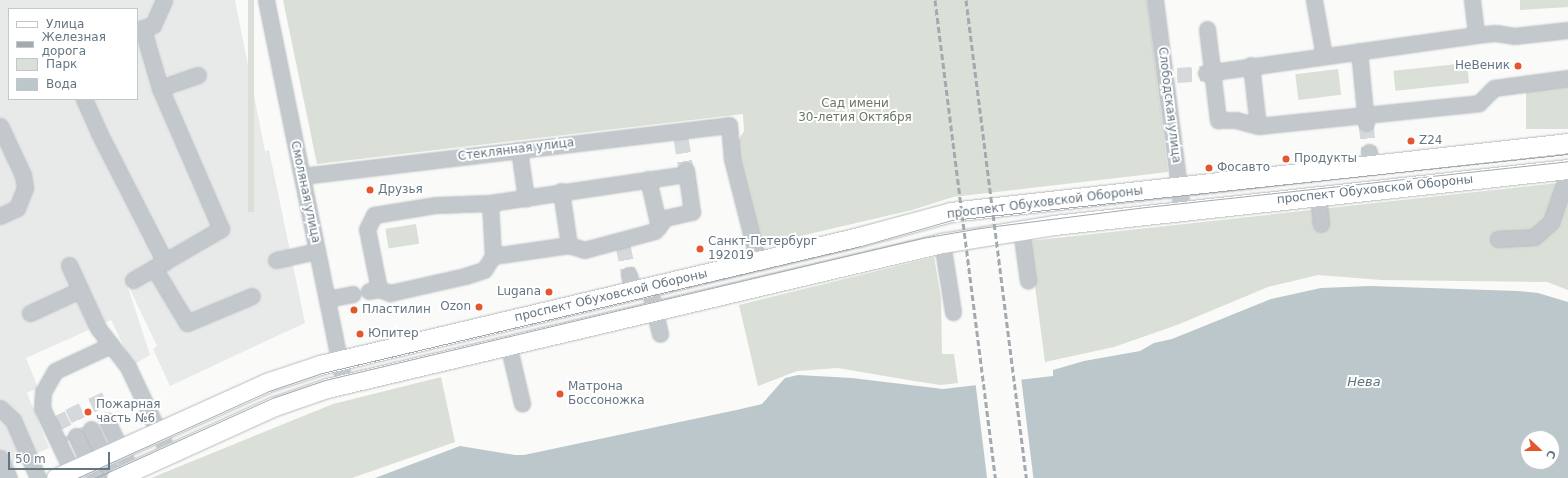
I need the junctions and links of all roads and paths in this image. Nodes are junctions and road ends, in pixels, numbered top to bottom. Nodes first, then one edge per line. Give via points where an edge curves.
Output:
1 (164, 0) edge
2 (266, 0) edge
3 (1155, 0) edge
4 (1314, 0) edge
5 (1472, 0) edge
6 (1208, 29) dead end
7 (140, 30) edge
8 (1568, 30) edge
9 (1476, 35) junction
10 (1359, 51) junction
11 (1324, 56) junction
12 (1251, 66) junction
13 (1210, 72) junction
14 (198, 75) dead end
15 (1568, 78) edge
16 (160, 88) junction
17 (84, 100) edge
18 (1366, 119) junction
19 (0, 126) edge
20 (1258, 126) junction
21 (1568, 143) edge
22 (520, 150) junction
23 (1568, 169) edge
24 (1568, 173) edge
25 (302, 176) junction
26 (648, 179) junction
27 (1179, 187) junction
28 (561, 191) junction
29 (1318, 196) junction
30 (526, 198) junction
31 (490, 203) junction
32 (1182, 211) junction
33 (0, 216) edge
34 (1321, 224) dead end
35 (659, 227) junction
36 (1021, 230) junction
37 (1498, 239) dead end
38 (942, 243) junction
39 (569, 245) junction
40 (317, 251) junction
41 (493, 256) junction
42 (276, 260) dead end
43 (758, 261) junction
44 (69, 265) dead end
45 (160, 265) junction
46 (132, 280) dead end
47 (1028, 280) dead end
48 (637, 284) junction
49 (80, 290) junction
50 (353, 294) dead end
51 (252, 296) dead end
52 (327, 300) junction
53 (654, 309) junction
54 (953, 312) dead end
55 (30, 313) dead end
56 (660, 334) dead end
57 (508, 344) junction
58 (111, 345) junction
59 (340, 360) junction
60 (344, 384) junction
61 (522, 403) dead end
62 (0, 408) edge
63 (110, 420) dead end
64 (160, 431) junction
65 (169, 454) junction
66 (93, 464) edge
67 (125, 474) edge
68 (38, 478) edge
69 (106, 478) edge

1 - 7 street via 153,25
2 - 25 street, Смоляная улица
3 - 27 street, Слободская улица via 1171,76
4 - 11 street
5 - 9 street
6 - 13 street
7 - 16 street
8 - 9 street via 1514,36 1496,33
9 - 10 street
10 - 11 street
10 - 18 street
11 - 12 street
12 - 13 street
12 - 20 street
13 - 20 street via 1218,120 1236,120
14 - 16 street
15 - 18 street via 1494,88 1479,103
16 - 45 street via 221,229
17 - 45 street
18 - 20 street
19 - 33 street via 23,175 26,188 17,208
21 - 27 main road, проспект Обуховской Обороны via 1370,159
22 - 25 street, Стеклянная улица
22 - 30 street
22 - 43 street, Стеклянная улица via 681,134 729,124 732,159
23 - 29 main road, проспект Обуховской Обороны
24 - 37 street via 1551,222 1534,237
25 - 40 street, Смоляная улица
26 - 28 street
26 - 35 street
26 - 35 street via 686,172 692,212 665,218
27 - 32 street, Слободская улица
27 - 43 main road, проспект Обуховской Обороны via 951,212
28 - 30 street
28 - 39 street
29 - 32 main road, проспект Обуховской Обороны
29 - 34 street
30 - 31 street
31 - 41 street
31 - 41 street via 436,205 374,215 367,229 374,290 390,293 466,276 484,270
32 - 36 main road, проспект Обуховской Обороны
35 - 39 street via 655,231 622,242 584,250
36 - 38 main road, проспект Обуховской Обороны
36 - 47 street
38 - 53 main road, проспект Обуховской Обороны
38 - 54 street
39 - 41 street
40 - 42 street
40 - 52 street, Смоляная улица
43 - 48 main road, проспект Обуховской Обороны
44 - 49 street
45 - 46 street
45 - 51 street via 187,323
48 - 53 street
48 - 59 main road, проспект Обуховской Обороны
49 - 55 street
49 - 58 street via 98,328
50 - 52 street
52 - 59 street, Смоляная улица
53 - 56 street
53 - 57 main road, проспект Обуховской Обороны
57 - 60 main road, проспект Обуховской Обороны
57 - 61 street
58 - 64 street via 128,367
58 - 66 street via 54,371 43,392 42,408
59 - 60 street, Смоляная улица
59 - 64 main road, проспект Обуховской Обороны via 266,383
60 - 65 main road, проспект Обуховской Обороны via 275,406
62 - 68 street via 13,420
63 - 66 street
64 - 65 street
64 - 66 main road, проспект Обуховской Обороны
65 - 67 main road, проспект Обуховской Обороны
66 - 66 street via 80,434
66 - 67 street
66 - 69 street

